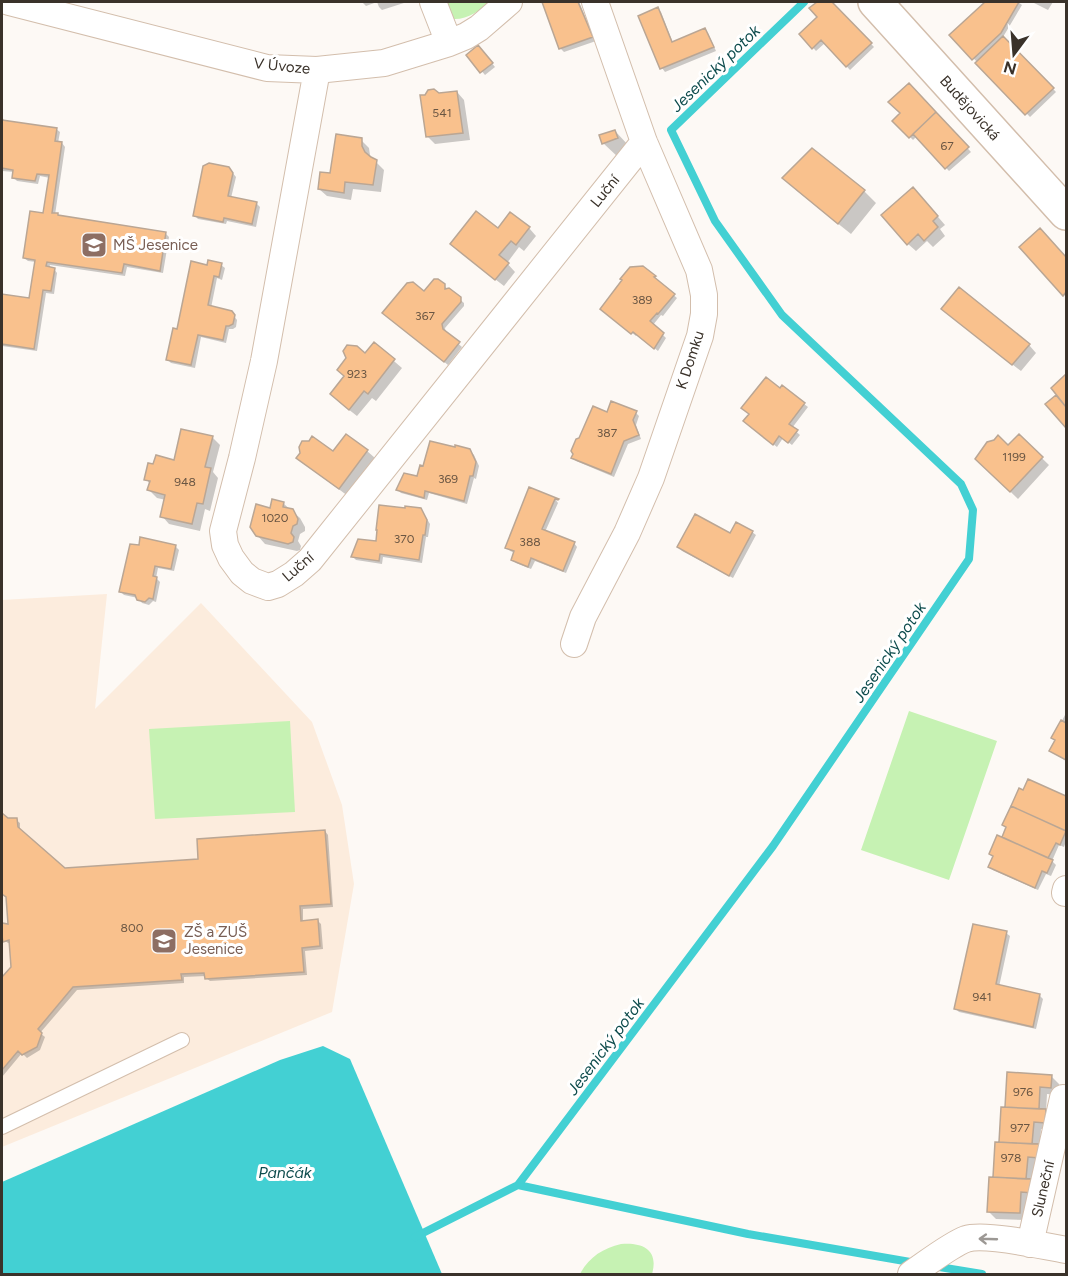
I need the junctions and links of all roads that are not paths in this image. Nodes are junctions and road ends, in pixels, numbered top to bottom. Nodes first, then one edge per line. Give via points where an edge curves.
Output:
1 (9, 2) edge
2 (433, 2) edge
3 (509, 2) edge
4 (595, 2) edge
5 (875, 2) edge
6 (449, 43) junction
7 (317, 70) junction
8 (644, 142) junction
9 (1066, 213) edge
10 (574, 644) dead end
11 (182, 1040) dead end
12 (1063, 1098) dead end
13 (2, 1127) edge
14 (1030, 1244) junction
15 (1066, 1250) edge
16 (911, 1275) edge

1 - 7 street, V Úvoze via 267,68
2 - 6 street
3 - 6 street, V Úvoze via 479,28
4 - 8 street, K Domku
5 - 9 main road, Budějovická
6 - 7 street, V Úvoze via 384,63
7 - 8 street, Luční via 264,362 223,531 228,552 242,573 268,587 294,574 310,560
8 - 10 street, K Domku via 699,270 704,314 651,478 583,617
11 - 13 lane
12 - 14 street, Sluneční
14 - 15 street
14 -> 16 street via 967,1239

